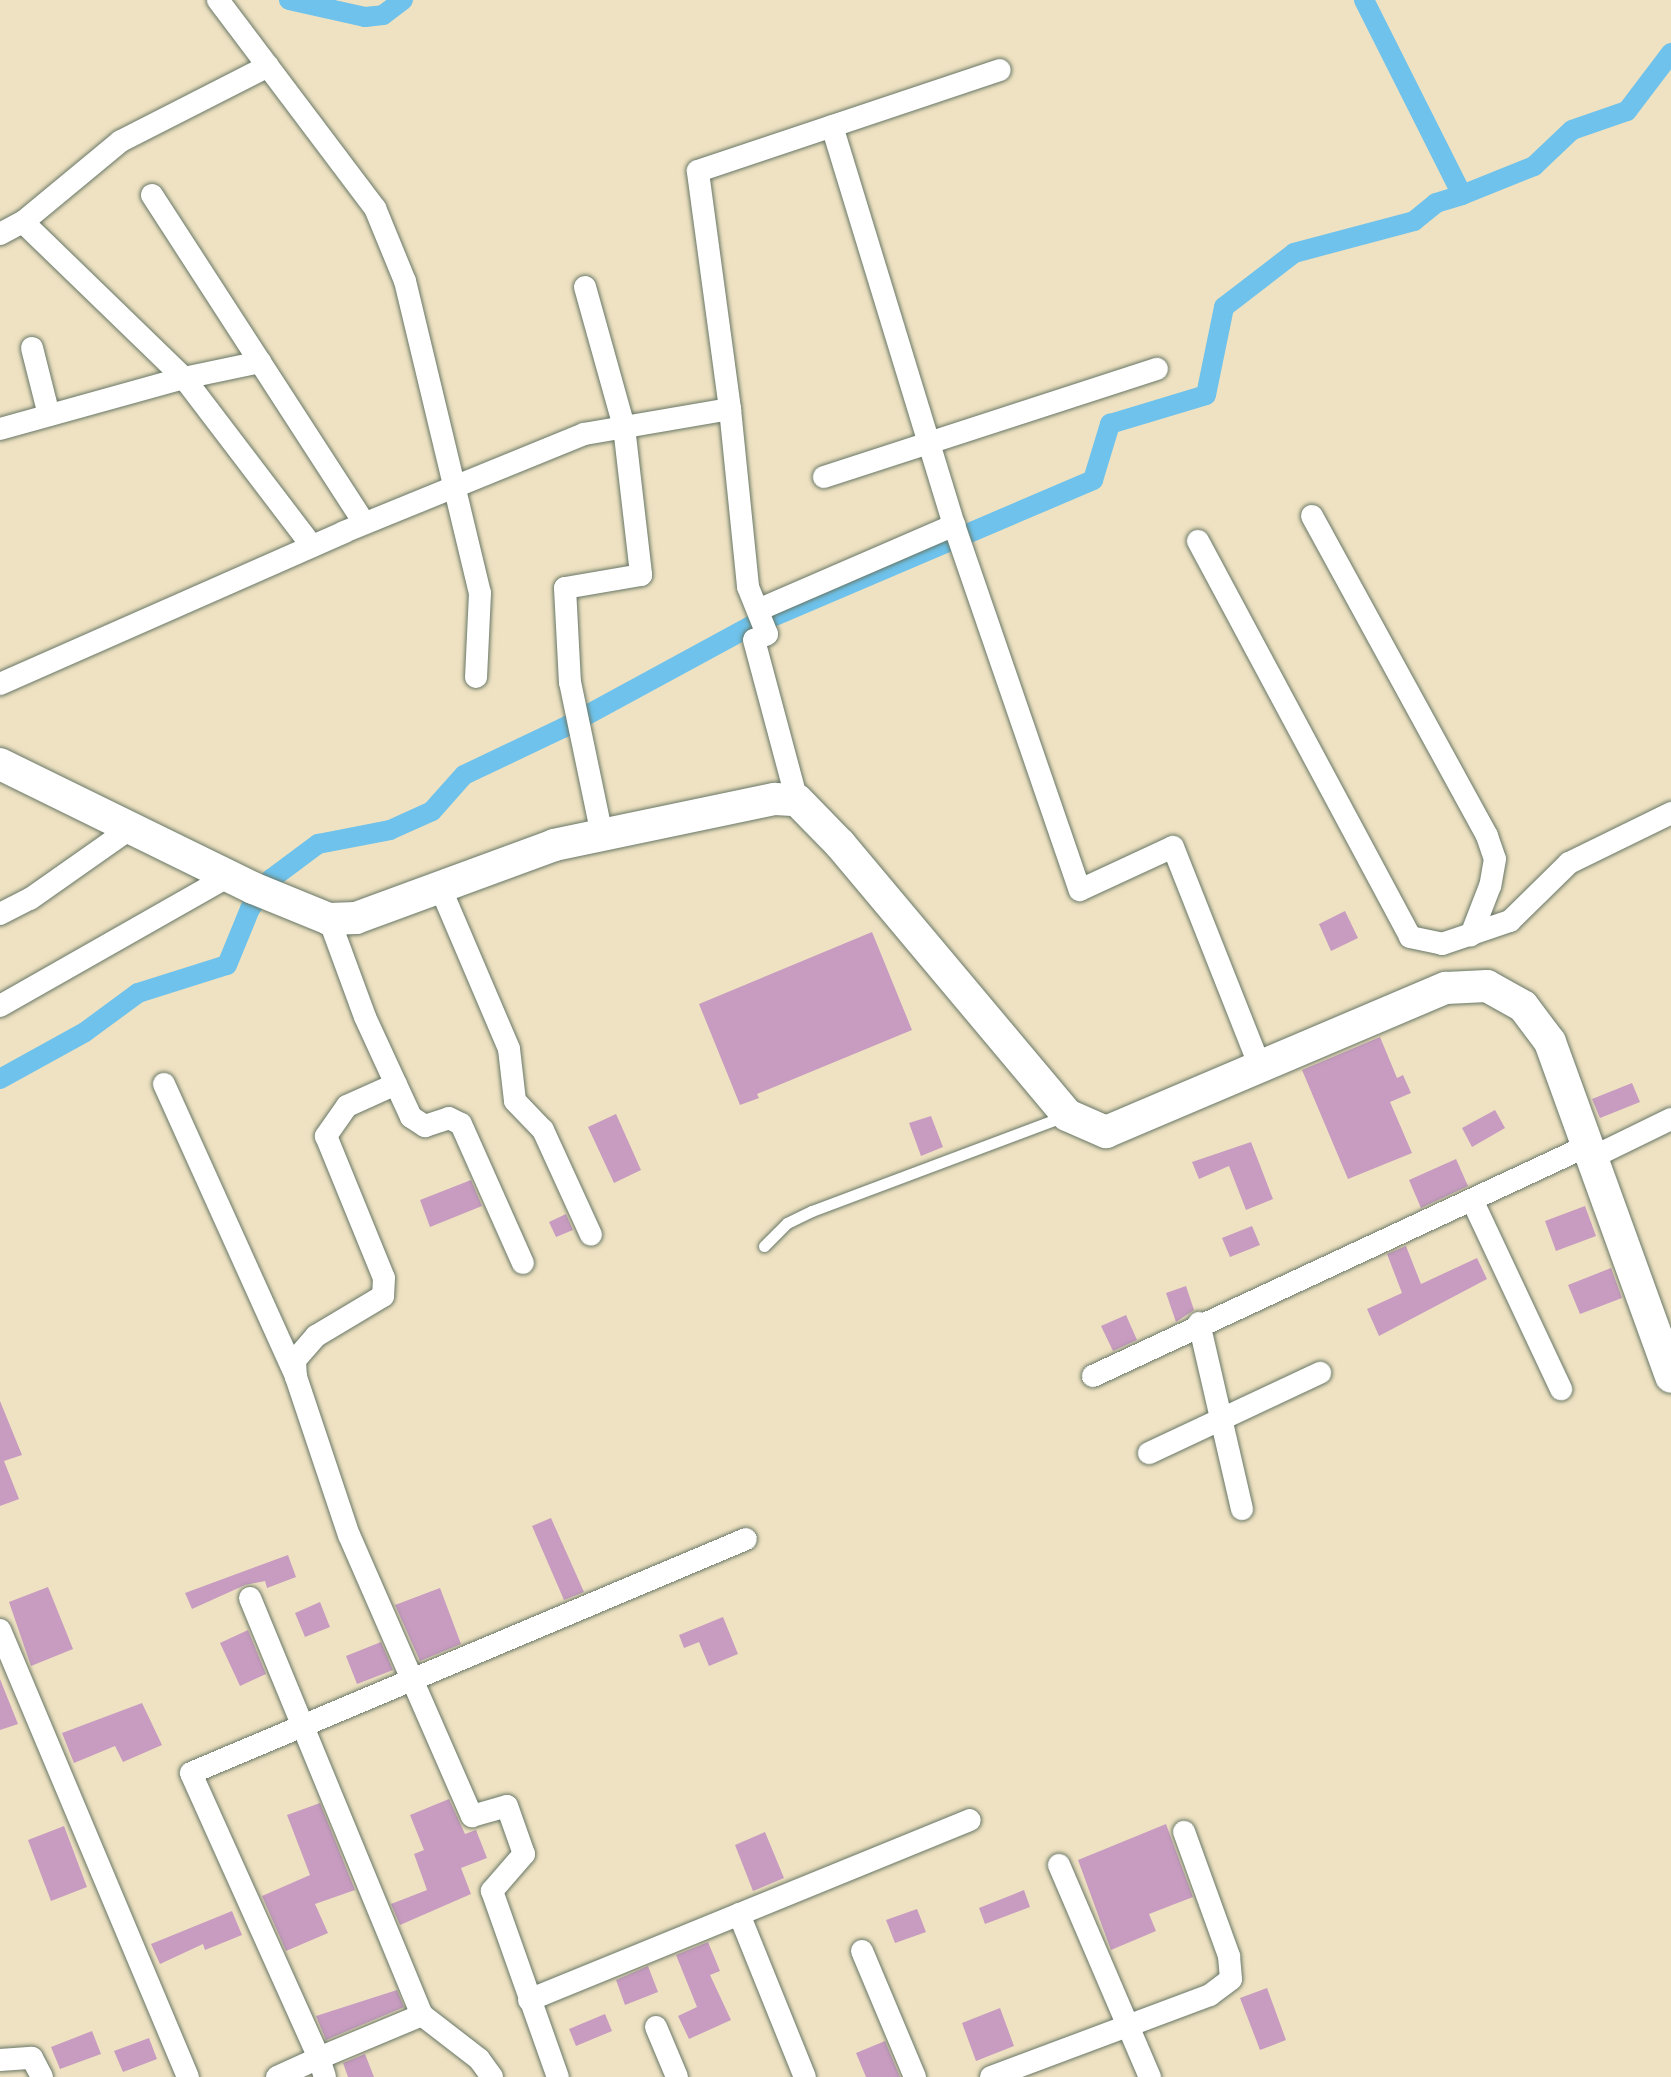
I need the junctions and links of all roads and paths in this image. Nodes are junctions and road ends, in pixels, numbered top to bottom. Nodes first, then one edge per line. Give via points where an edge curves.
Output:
1 (218, 0) edge
2 (268, 66) junction
3 (1000, 70) dead end
4 (832, 126) junction
5 (152, 195) dead end
6 (23, 222) junction
7 (0, 234) edge
8 (585, 287) dead end
9 (32, 348) dead end
10 (260, 362) junction
11 (1157, 369) dead end
12 (184, 378) junction
13 (730, 409) junction
14 (49, 415) junction
15 (624, 427) junction
16 (0, 429) edge
17 (930, 443) junction
18 (824, 477) dead end
19 (454, 487) junction
20 (1312, 516) dead end
21 (364, 523) junction
22 (954, 525) junction
23 (1198, 541) dead end
24 (312, 546) junction
25 (758, 610) junction
26 (476, 677) dead end
27 (0, 684) edge
28 (0, 764) edge
29 (797, 800) junction
30 (1671, 813) edge
31 (131, 828) junction
32 (602, 835) junction
33 (251, 887) junction
34 (440, 887) junction
35 (0, 914) edge
36 (329, 919) junction
37 (1471, 935) junction
38 (0, 1006) edge
39 (1260, 1067) junction
40 (164, 1084) dead end
41 (396, 1084) junction
42 (1067, 1115) junction
43 (1671, 1119) edge
44 (1589, 1152) junction
45 (1473, 1202) junction
46 (591, 1235) dead end
47 (764, 1246) dead end
48 (523, 1263) dead end
49 (1199, 1323) junction
50 (1664, 1338) edge
51 (1320, 1373) dead end
52 (1093, 1376) dead end
53 (296, 1377) junction
54 (1671, 1377) edge
55 (1561, 1389) dead end
56 (1221, 1419) junction
57 (1149, 1453) dead end
58 (1242, 1509) dead end
59 (746, 1539) dead end
60 (250, 1598) dead end
61 (0, 1630) edge
62 (409, 1681) junction
63 (304, 1724) junction
64 (970, 1820) dead end
65 (1184, 1832) dead end
66 (1059, 1865) dead end
67 (739, 1914) junction
68 (862, 1951) dead end
69 (529, 2000) junction
70 (422, 2015) junction
71 (1126, 2024) junction
72 (656, 2027) dead end
73 (0, 2060) edge
74 (322, 2068) edge
75 (42, 2077) edge
76 (188, 2077) edge
77 (277, 2077) edge
78 (492, 2077) edge
79 (558, 2077) edge
80 (677, 2077) edge
81 (805, 2077) edge
82 (915, 2077) edge
83 (991, 2077) edge
84 (1150, 2077) edge

1 - 2 street
2 - 6 street via 121,141
2 - 19 street via 375,208 405,281
3 - 4 street
4 - 13 street via 698,171
4 - 17 street
5 - 10 street
6 - 7 street
6 - 12 street
8 - 15 street
9 - 14 street
10 - 12 street
10 - 21 street
11 - 17 street
12 - 14 street
12 - 24 street
13 - 15 street
13 - 25 street via 748,587
14 - 16 street
15 - 19 street via 584,434
15 - 32 street via 641,575 565,588 570,682
17 - 18 street
17 - 22 street
19 - 21 street
19 - 26 street via 480,593
20 - 37 street via 1487,836 1495,859
21 - 24 street
22 - 25 street
22 - 39 street via 1080,890 1173,847
23 - 37 street via 1397,919 1410,937 1425,944
24 - 27 street
25 - 29 street via 767,634 754,640
28 - 31 street
29 - 32 street via 775,799
29 - 42 street via 840,844
30 - 37 street via 1582,855 1520,915
31 - 33 street
31 - 35 street
32 - 34 street via 554,845
33 - 36 street
33 - 38 street
34 - 36 street via 356,918
34 - 46 street via 509,1049 515,1101 543,1130
36 - 41 street
39 - 42 street via 1106,1132
39 - 44 street via 1446,988 1487,986 1523,1006 1550,1042
40 - 53 street
41 - 48 street via 417,1125 449,1118 461,1124
41 - 53 street via 347,1106 326,1136 384,1278 383,1296 316,1336 295,1360
42 - 47 lane via 812,1211 787,1223
43 - 44 street
44 - 45 street
44 - 50 street
45 - 49 street
45 - 55 street
49 - 52 street
49 - 56 street
50 - 54 street
51 - 56 street
53 - 62 street via 349,1535
56 - 57 street
56 - 58 street
59 - 62 street
60 - 63 street
61 - 76 street
62 - 63 street
62 - 69 street via 472,1816 507,1806 524,1854 492,1891
63 - 70 street
63 - 74 street via 191,1773
64 - 67 street
65 - 71 street via 1229,1956 1231,1979 1210,1995
66 - 71 street
67 - 69 street
67 - 81 street
68 - 82 street
69 - 79 street
70 - 74 street
70 - 78 street via 479,2059
71 - 83 street
71 - 84 street
72 - 80 street
73 - 75 street via 32,2058
74 - 77 street

